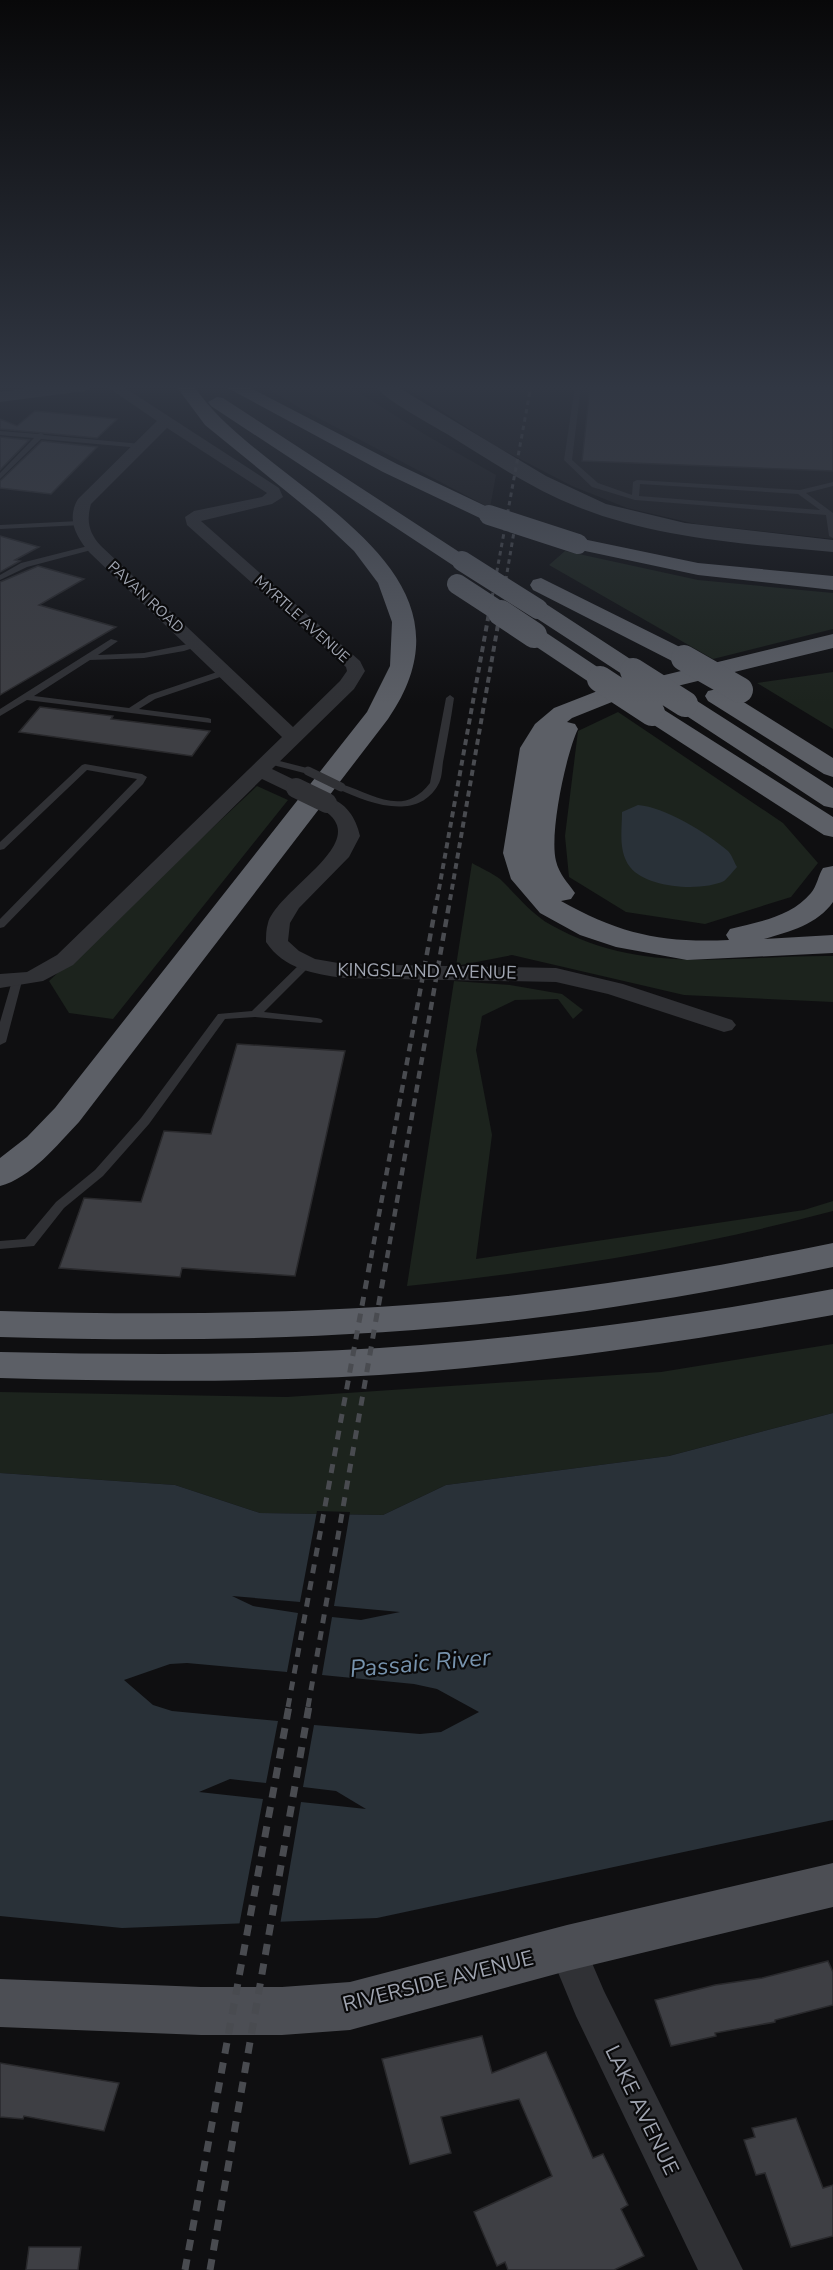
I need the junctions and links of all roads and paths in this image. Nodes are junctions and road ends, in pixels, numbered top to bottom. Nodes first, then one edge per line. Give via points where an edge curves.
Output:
1 (94, 492) edge
2 (273, 492) edge
3 (301, 492) edge
4 (328, 492) edge
5 (362, 492) edge
6 (440, 492) edge
7 (563, 492) edge
8 (618, 492) edge
9 (636, 492) edge
10 (800, 492) edge
11 (635, 498) junction
12 (830, 513) junction
13 (79, 523) junction
14 (0, 527) edge
15 (833, 536) edge
16 (399, 544) dead end
17 (833, 546) edge
18 (92, 548) junction
19 (0, 578) edge
20 (450, 579) dead end
21 (532, 580) dead end
22 (833, 583) edge
23 (114, 641) dead end
24 (831, 644) edge
25 (198, 645) junction
26 (88, 657) junction
27 (226, 672) junction
28 (728, 693) junction
29 (25, 698) junction
30 (450, 698) dead end
31 (131, 711) junction
32 (0, 713) edge
33 (208, 722) dead end
34 (293, 737) junction
35 (833, 744) edge
36 (722, 759) junction
37 (264, 766) junction
38 (833, 769) edge
39 (334, 795) junction
40 (833, 800) edge
41 (833, 829) edge
42 (0, 847) edge
43 (833, 861) edge
44 (833, 874) edge
45 (0, 926) edge
46 (833, 944) edge
47 (306, 964) junction
48 (8, 981) edge
49 (255, 1014) junction
50 (317, 1022) dead end
51 (724, 1025) dead end
52 (0, 1042) edge
53 (0, 1175) edge
54 (0, 1245) edge
55 (833, 1255) edge
56 (833, 1302) edge
57 (833, 1312) edge
58 (770, 1314) junction
59 (0, 1324) edge
60 (0, 1365) edge
61 (833, 1885) edge
62 (567, 1948) junction
63 (0, 2003) edge
64 (721, 2270) edge

1 - 13 street via 78,514
2 - 34 street, MYRTLE AVENUE via 276,494 266,501 200,514 192,520 334,646 356,671 347,686
3 - 53 highway via 373,560 392,589 405,636 403,658 392,692 379,714 67,1115
4 - 16 highway
5 - 40 highway, bridge via 462,561
6 - 22 highway, bridge via 489,515 578,544 698,569
7 - 17 street via 599,508 655,523 714,534
8 - 11 lane
9 - 11 lane
10 - 12 lane
11 - 12 lane
12 - 15 lane
13 - 14 lane
13 - 18 street, PAVAN ROAD
18 - 19 lane via 24,565
18 - 25 street, PAVAN ROAD
20 - 36 highway, bridge
21 - 28 highway
23 - 26 lane
24 - 44 highway via 771,665 614,704 573,723 563,733 556,750 541,854 553,885 580,907 620,925 687,937 746,934 793,920 822,899
24 - 46 highway via 604,697 563,713 544,729 533,747 518,853 525,879 550,907 590,929 626,941 687,951
25 - 26 lane via 124,659
25 - 27 street, PAVAN ROAD
26 - 29 lane
27 - 31 lane via 152,697
27 - 34 street, PAVAN ROAD
28 - 35 highway
28 - 38 highway
29 - 31 lane
29 - 32 lane
30 - 39 lane via 435,783 425,796 392,804
31 - 33 lane
34 - 37 street, MYRTLE AVENUE
36 - 41 highway
36 - 43 highway via 810,824 826,842
37 - 39 street, KINGSLAND AVENUE, bridge
37 - 48 street, MYRTLE AVENUE via 47,973
39 - 47 street, KINGSLAND AVENUE via 352,830 349,843 292,903 276,927 282,949
42 - 45 lane via 85,768 142,777
47 - 49 lane
47 - 51 street, KINGSLAND AVENUE via 344,971 556,975 605,986
48 - 52 lane
49 - 50 lane
49 - 54 lane via 222,1016 145,1121 99,1173 60,1205 29,1244
55 - 59 highway via 644,1291 446,1314 216,1326
56 - 58 highway
57 - 58 highway
58 - 60 highway via 593,1341 378,1362 188,1369
61 - 62 main road, RIVERSIDE AVENUE
62 - 63 main road, RIVERSIDE AVENUE via 350,2006 201,2012
62 - 64 street, LAKE AVENUE

